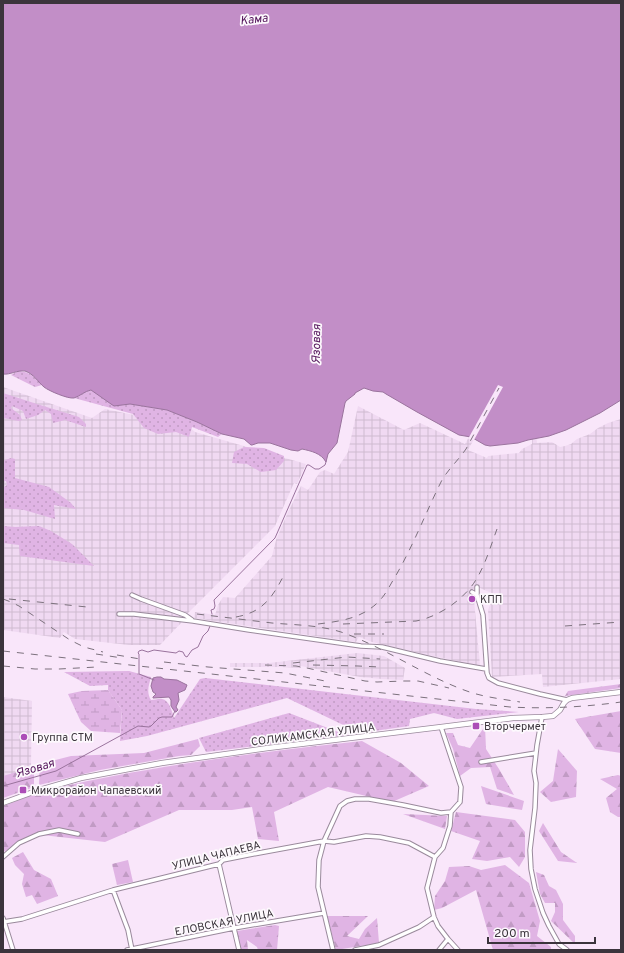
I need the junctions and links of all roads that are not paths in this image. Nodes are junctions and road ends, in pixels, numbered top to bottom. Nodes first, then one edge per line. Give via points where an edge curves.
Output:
1 (477, 587) dead end
2 (472, 592) dead end
3 (132, 595) dead end
4 (477, 595) junction
5 (119, 614) dead end
6 (193, 621) junction
7 (486, 669) junction
8 (621, 692) edge
9 (567, 700) junction
10 (542, 717) junction
11 (440, 727) junction
12 (536, 753) junction
13 (480, 762) dead end
14 (3, 803) edge
15 (451, 812) junction
16 (78, 834) dead end
17 (324, 841) junction
18 (435, 856) junction
19 (3, 857) edge
20 (219, 864) junction
21 (113, 890) junction
22 (324, 913) junction
23 (434, 917) junction
24 (3, 921) edge
25 (234, 928) junction
26 (448, 939) junction
27 (132, 949) edge
28 (13, 950) edge
29 (127, 950) edge
30 (239, 950) edge
31 (332, 950) edge
32 (355, 950) edge
33 (439, 950) edge
34 (458, 950) edge
35 (568, 950) edge

1 - 4 street
2 - 4 street
3 - 6 street via 185,615
4 - 7 street via 483,615
5 - 6 street
6 - 7 street via 382,647
7 - 9 street via 487,676 498,684
8 - 9 main road
9 - 10 main road, СОЛИКАМСКАЯ УЛИЦА via 556,714
10 - 11 main road, СОЛИКАМСКАЯ УЛИЦА
10 - 12 street
11 - 14 main road, СОЛИКАМСКАЯ УЛИЦА via 129,768 81,778
11 - 15 street via 461,787 460,802
12 - 13 street
12 - 35 street via 531,869 543,913 559,944
15 - 17 street via 441,813 376,800 355,799 340,806
15 - 18 street via 450,826 442,848
16 - 19 street via 59,830 39,834 19,843
17 - 18 street, УЛИЦА ЧАПАЕВА via 380,837 409,843
17 - 20 street, УЛИЦА ЧАПАЕВА via 223,860
17 - 22 street via 319,860 318,888
18 - 23 street via 428,888
20 - 21 street, УЛИЦА ЧАПАЕВА
20 - 25 street
21 - 24 street, УЛИЦА ЧАПАЕВА via 22,919
21 - 27 street via 128,930
22 - 25 street, ЕЛОВСКАЯ УЛИЦА
22 - 31 street
23 - 26 street
23 - 32 street via 419,927 379,945
24 - 28 street
25 - 27 street, ЕЛОВСКАЯ УЛИЦА
25 - 30 street
26 - 33 street
26 - 34 street
27 - 29 street, ЕЛОВСКАЯ УЛИЦА

